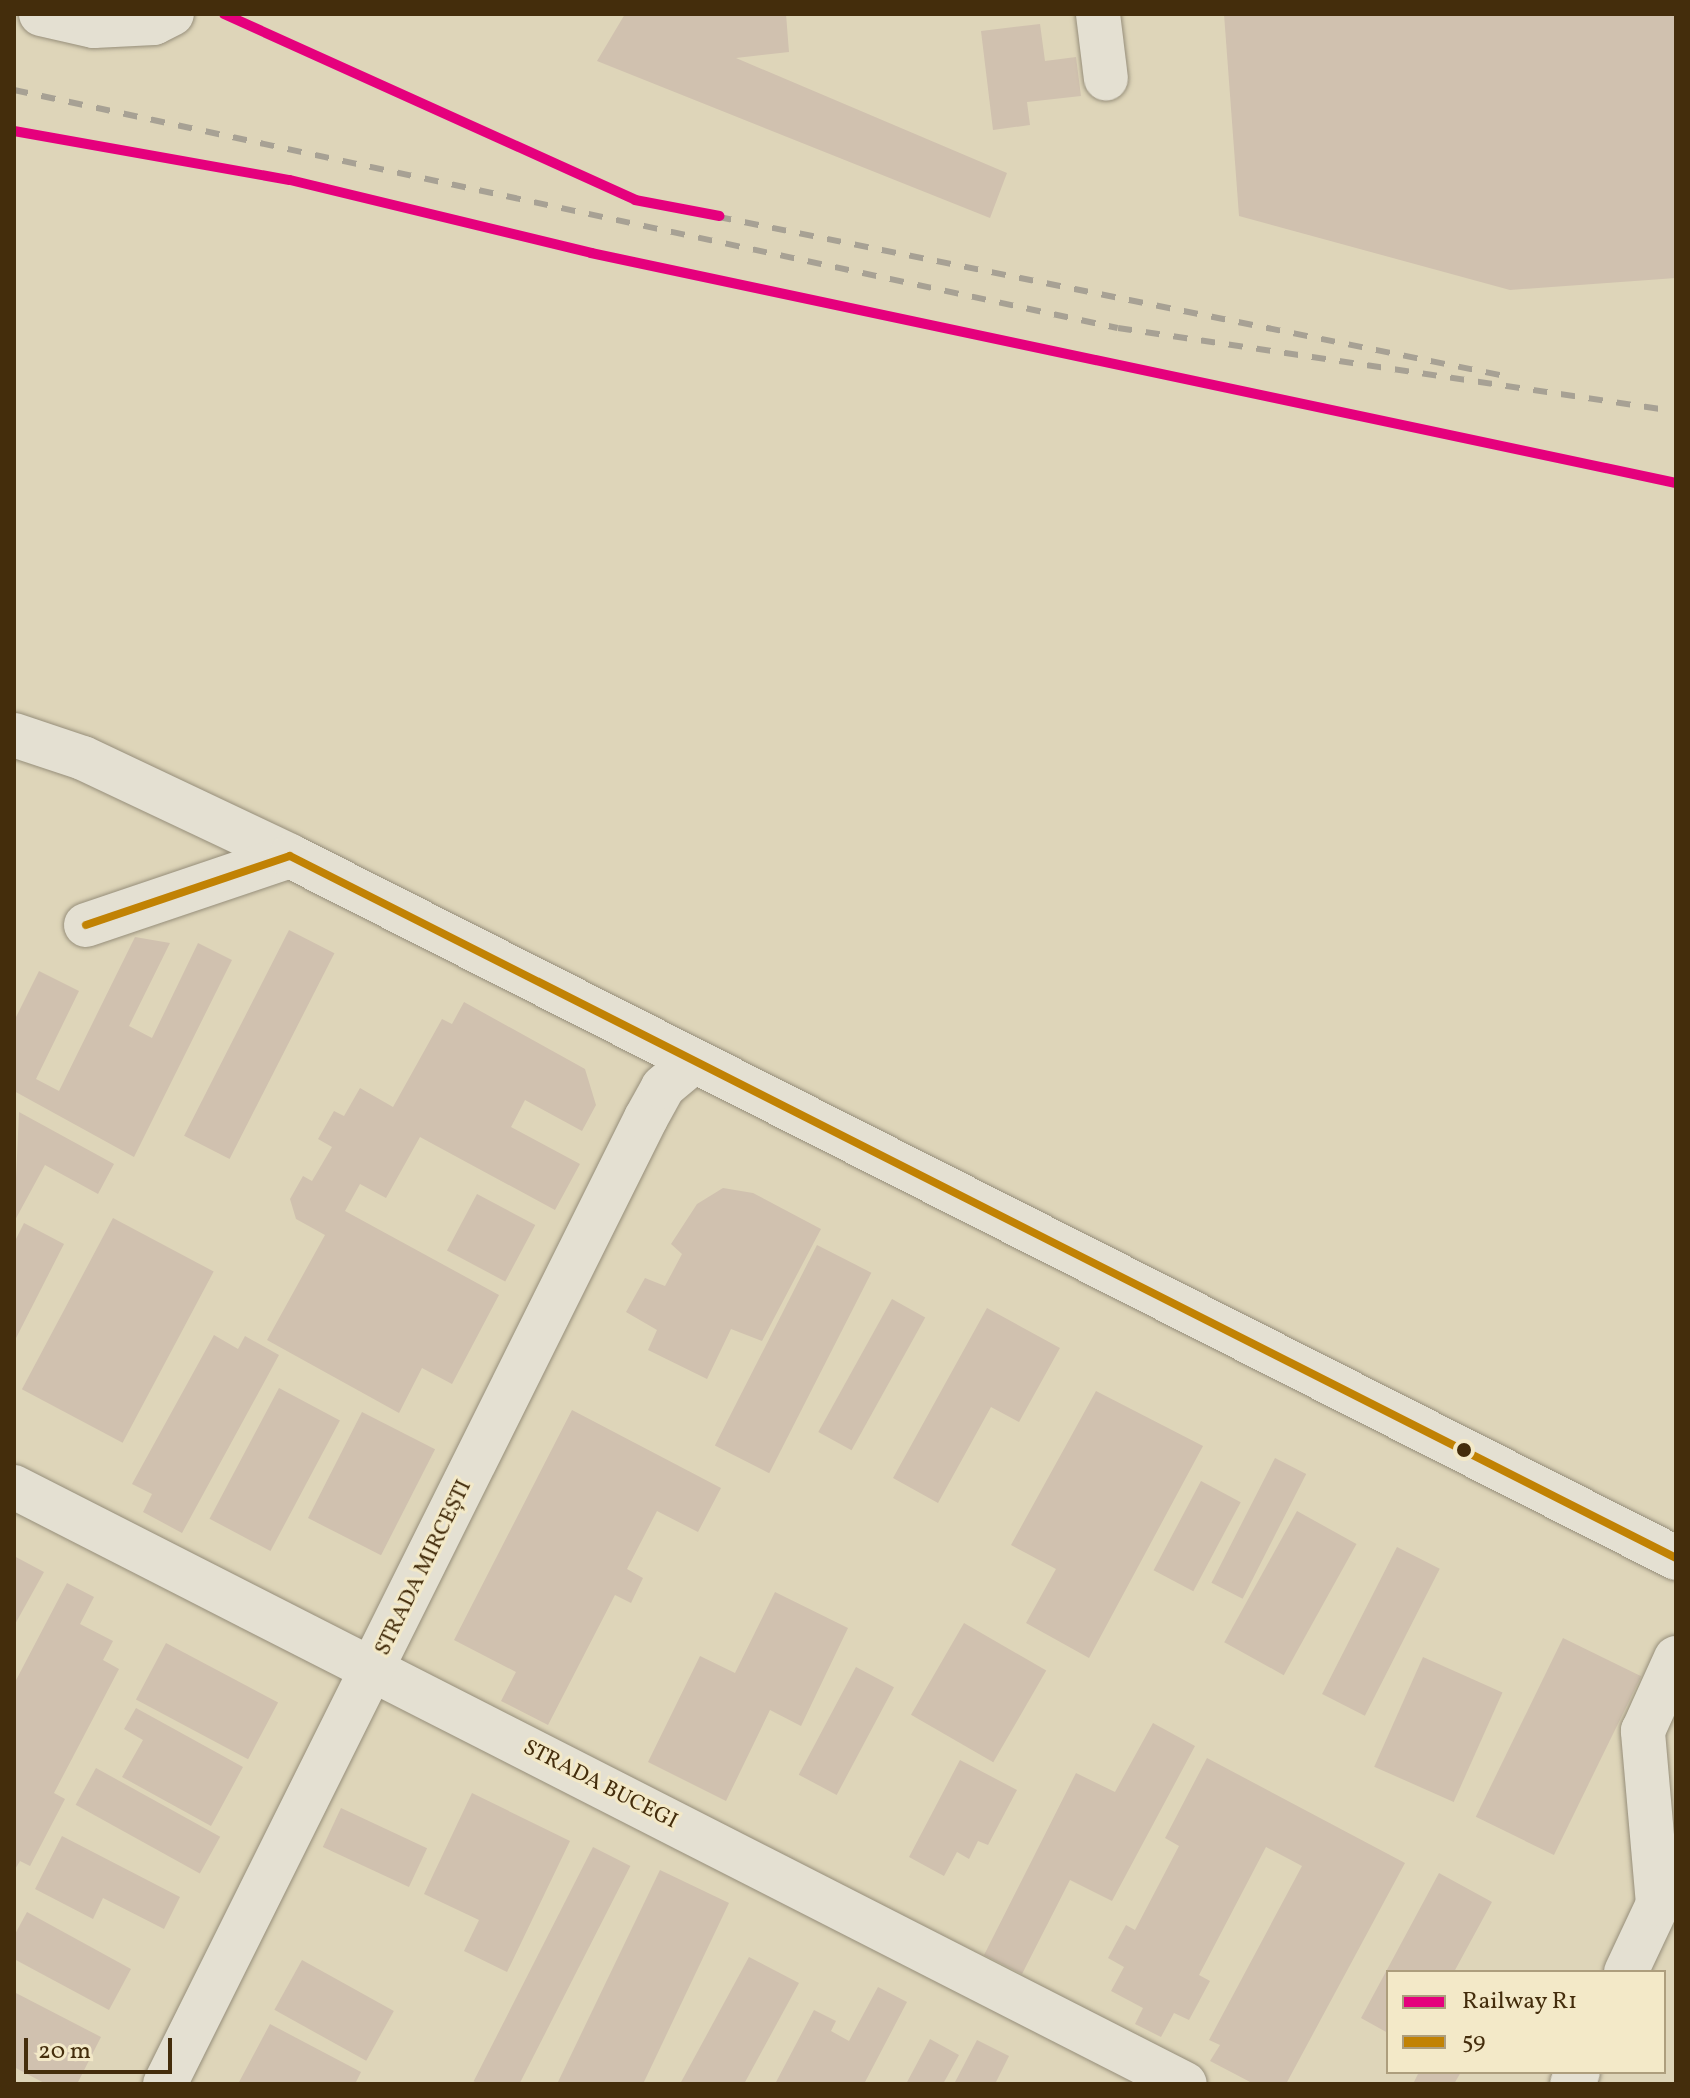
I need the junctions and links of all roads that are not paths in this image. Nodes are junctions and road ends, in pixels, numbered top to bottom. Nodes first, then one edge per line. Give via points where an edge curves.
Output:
1 (41, 14) edge
2 (172, 14) edge
3 (1098, 14) edge
4 (1106, 79) dead end
5 (14, 735) edge
6 (290, 856) junction
7 (86, 925) dead end
8 (694, 1061) junction
9 (14, 1487) edge
10 (1676, 1558) edge
11 (1676, 1658) edge
12 (372, 1671) junction
13 (1627, 1970) edge
14 (165, 2084) edge
15 (1185, 2084) edge

1 - 2 street via 94,26 154,23
3 - 4 street
5 - 6 street via 83,758
6 - 7 street
6 - 8 street
8 - 10 street
8 - 12 street, STRADA MIRCEȘTI via 663,1087 646,1118
9 - 12 street, STRADA BUCEGI
11 - 13 street via 1643,1731 1658,1904
12 - 14 street, STRADA MIRCEȘTI
12 - 15 street, STRADA BUCEGI

